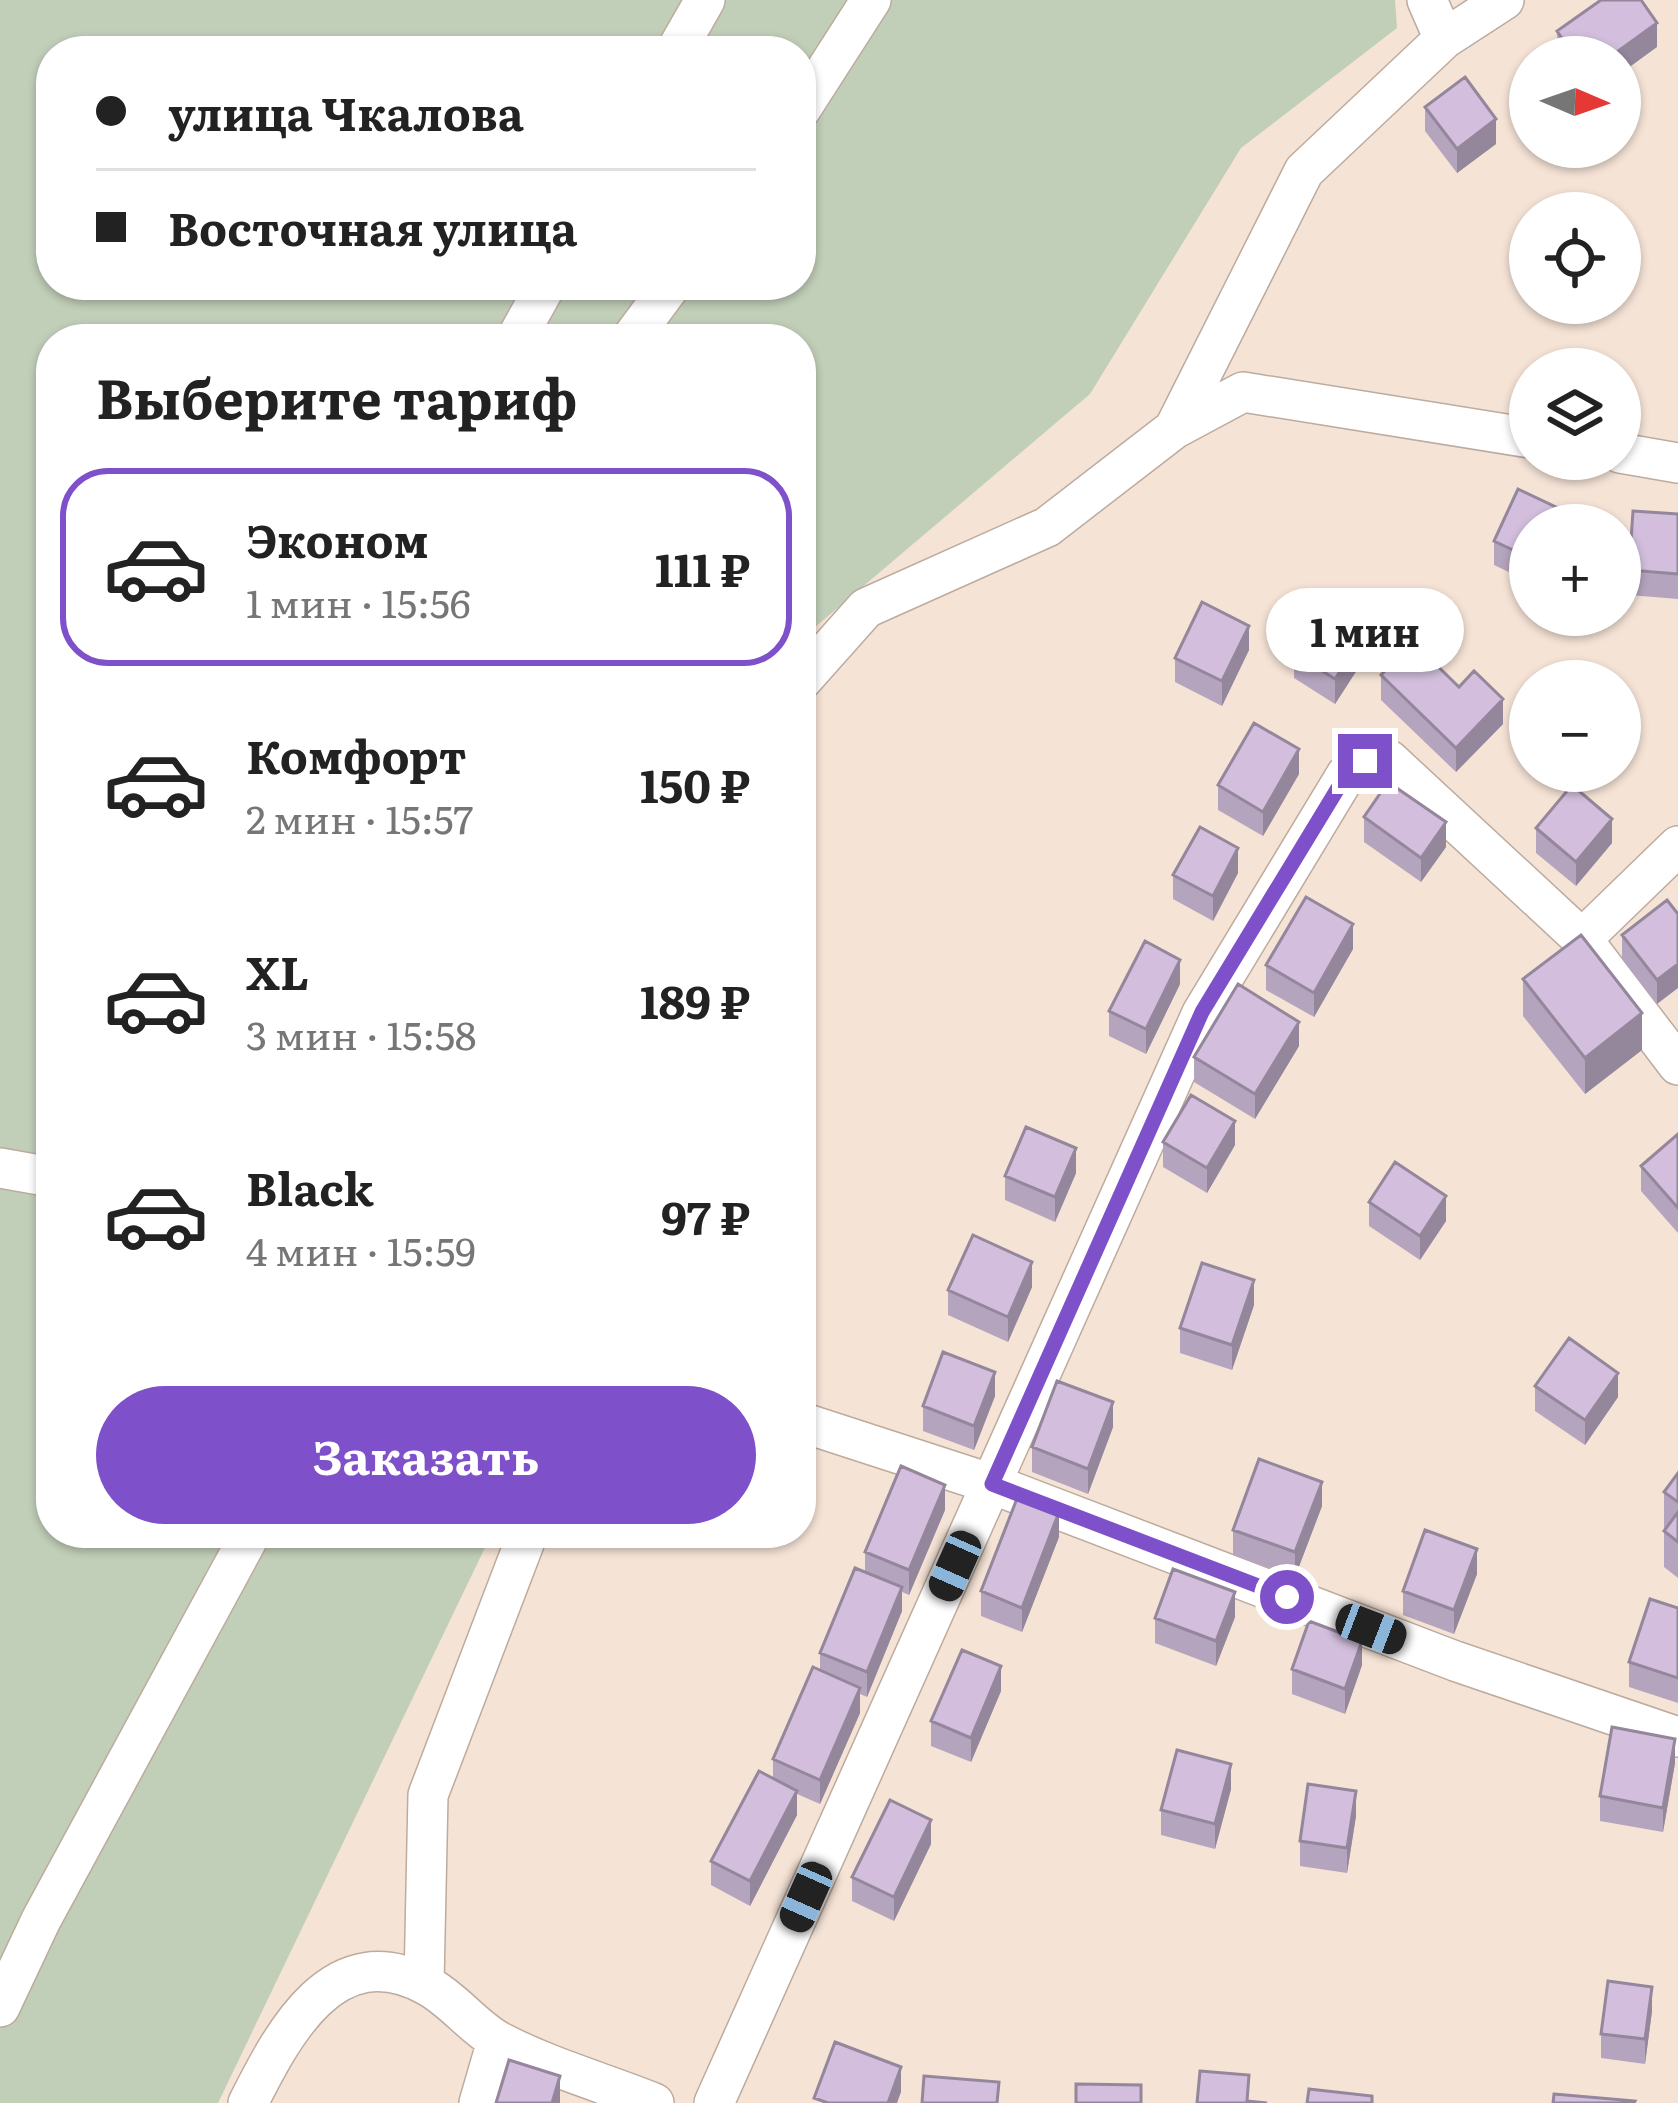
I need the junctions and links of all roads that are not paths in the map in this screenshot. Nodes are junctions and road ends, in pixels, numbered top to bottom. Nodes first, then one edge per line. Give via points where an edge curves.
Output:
1 (705, 0) edge
2 (871, 0) edge
3 (1426, 0) edge
4 (1504, 0) edge
5 (685, 36) edge
6 (1444, 39) junction
7 (816, 86) edge
8 (1174, 430) junction
9 (1509, 436) edge
10 (1641, 457) edge
11 (1678, 463) edge
12 (816, 664) edge
13 (1678, 846) edge
14 (1582, 939) junction
15 (1678, 1065) edge
16 (816, 1427) edge
17 (992, 1484) junction
18 (243, 1548) edge
19 (522, 1548) edge
20 (1678, 1737) edge
21 (424, 1984) junction
22 (0, 2007) edge
23 (497, 2041) junction
24 (248, 2103) edge
25 (479, 2103) edge
26 (654, 2103) edge
27 (714, 2103) edge

1 - 5 street
2 - 7 street
3 - 6 street
4 - 6 street
6 - 8 street via 1304,171
8 - 9 street via 1243,392
8 - 12 street via 1048,527 866,608
10 - 11 street
13 - 14 street
14 - 15 street
14 - 17 street via 1389,760 1365,761 1346,775 1202,1012
16 - 17 street
17 - 20 street
17 - 27 street
18 - 22 street
19 - 21 street via 428,1795
21 - 23 street
21 - 24 street via 386,1972 348,1975 307,2005
23 - 25 street
23 - 26 street

